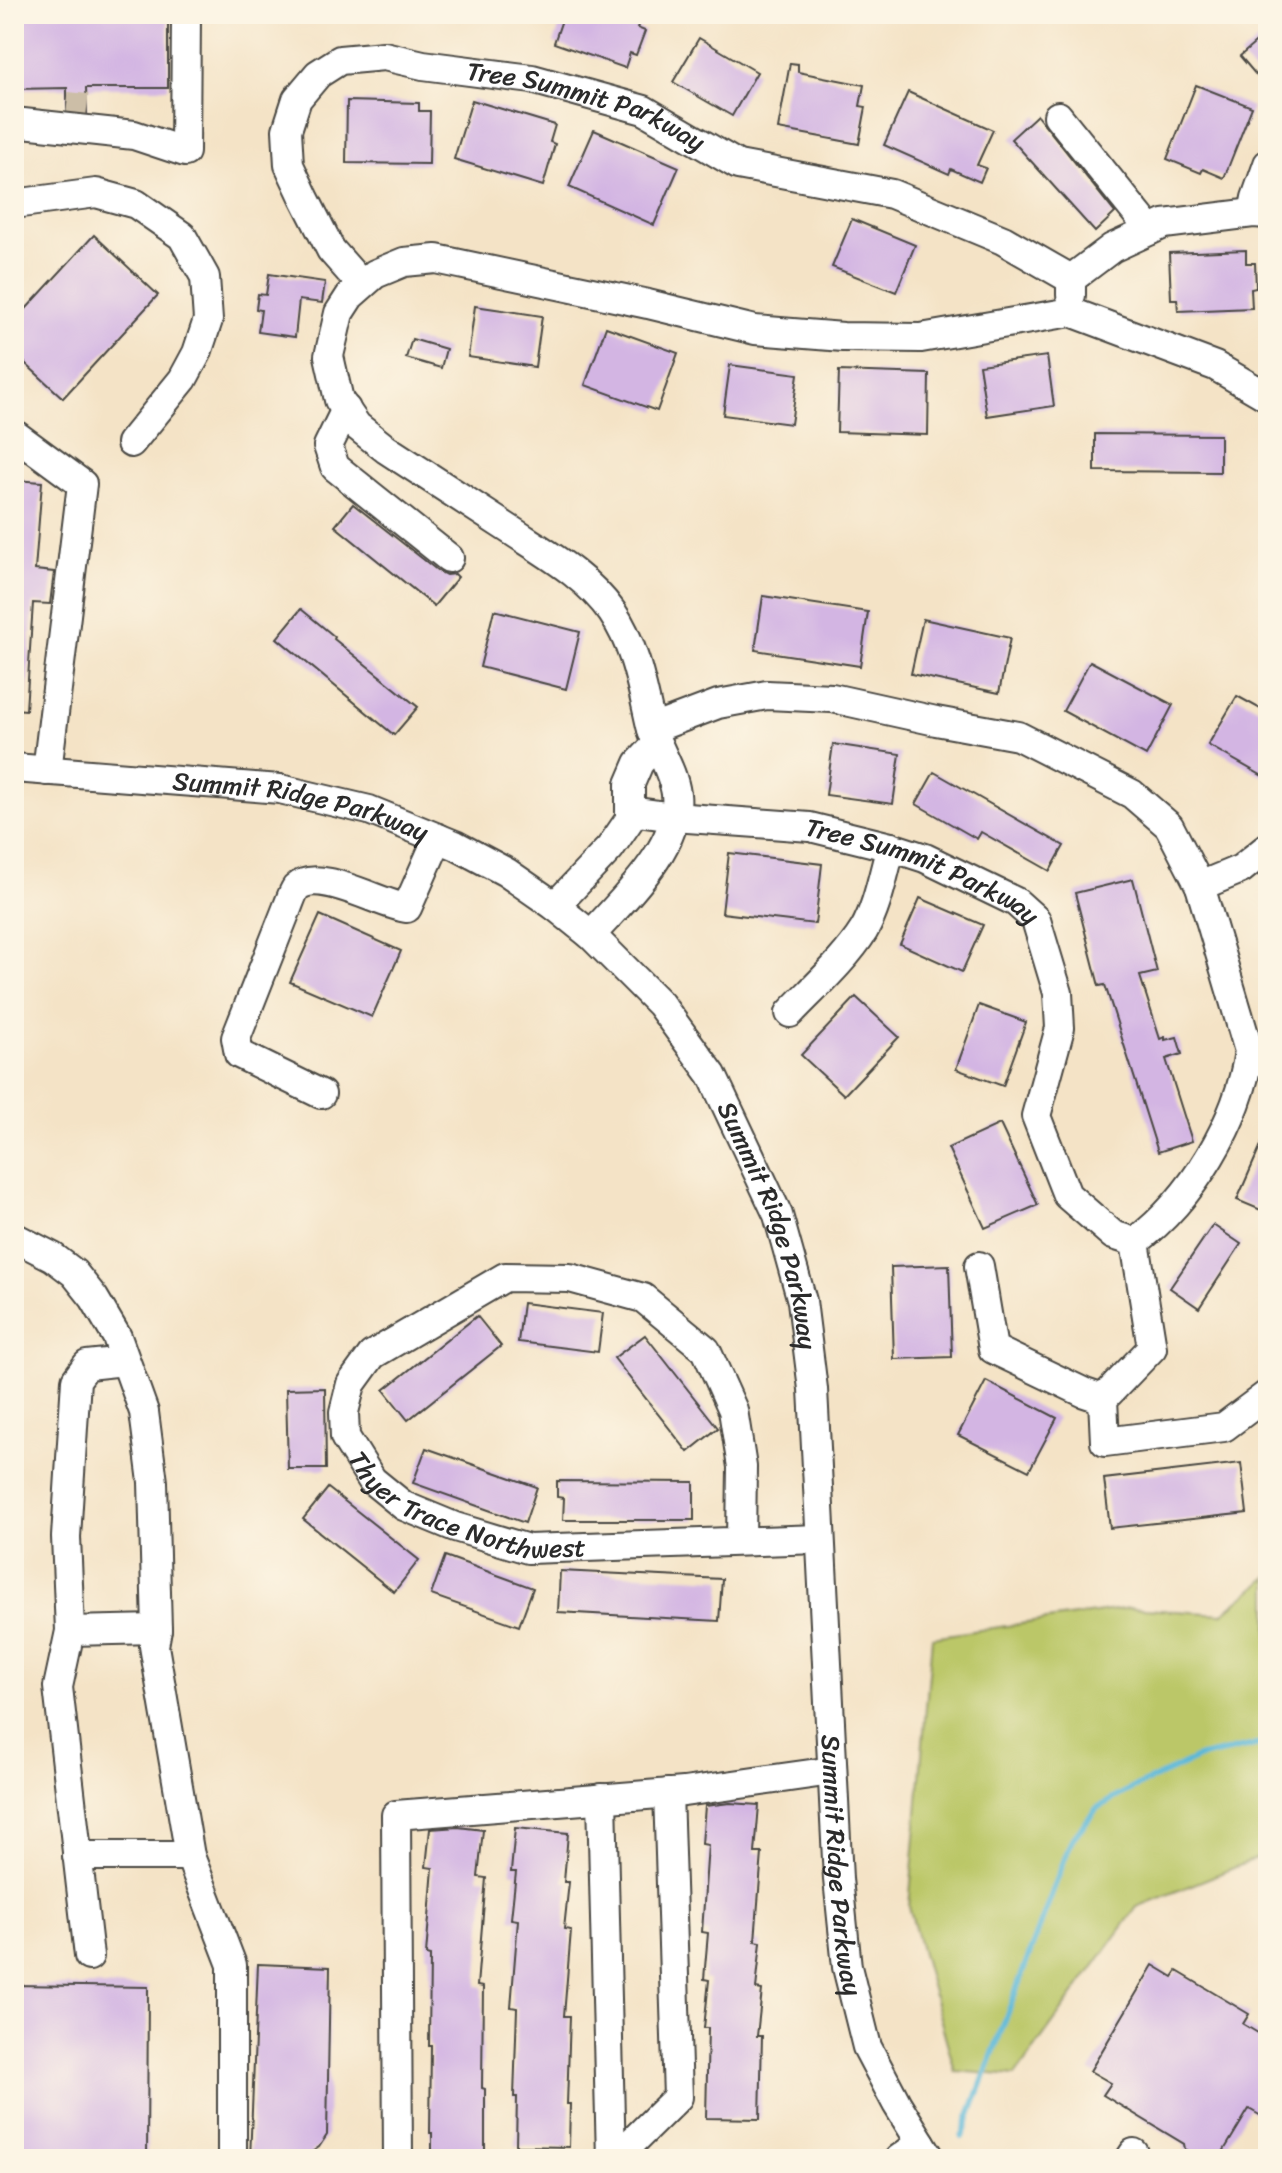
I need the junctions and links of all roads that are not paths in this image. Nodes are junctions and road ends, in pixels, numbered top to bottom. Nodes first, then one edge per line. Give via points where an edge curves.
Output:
1 (186, 14) edge
2 (1058, 116) dead end
3 (14, 122) edge
4 (1268, 164) edge
5 (14, 204) edge
6 (1261, 214) edge
7 (1150, 230) junction
8 (1071, 279) junction
9 (361, 284) junction
10 (1071, 312) junction
11 (1268, 397) edge
12 (346, 409) junction
13 (14, 434) edge
14 (131, 443) dead end
15 (449, 558) dead end
16 (654, 737) junction
17 (14, 768) edge
18 (47, 771) junction
19 (630, 811) junction
20 (674, 817) junction
21 (438, 838) junction
22 (891, 847) junction
23 (1268, 847) edge
24 (1200, 886) junction
25 (555, 906) junction
26 (591, 935) junction
27 (790, 1013) dead end
28 (1258, 1052) edge
29 (321, 1094) dead end
30 (14, 1237) edge
31 (1135, 1242) junction
32 (979, 1266) dead end
33 (125, 1361) junction
34 (1268, 1394) edge
35 (1103, 1399) junction
36 (820, 1539) junction
37 (741, 1541) junction
38 (157, 1629) junction
39 (70, 1631) junction
40 (832, 1771) junction
41 (668, 1793) junction
42 (602, 1798) junction
43 (77, 1856) junction
44 (190, 1856) junction
45 (89, 1956) dead end
46 (917, 2154) edge
47 (232, 2159) edge
48 (398, 2159) edge
49 (613, 2159) edge

1 - 3 street via 185,152 77,118
2 - 7 street
4 - 6 street via 1256,198
5 - 14 street via 96,193 136,204 182,236 205,277 208,320 197,353 183,379
6 - 7 street
7 - 8 street via 1112,248
8 - 9 street, Tree Summit Parkway via 1003,240 892,194 738,165 644,110 532,79 384,56 340,60 318,74 297,99 287,130 289,165 299,186 331,250
8 - 10 street
9 - 10 street via 404,262 436,259 755,330 843,337 921,338
9 - 12 street via 339,313 329,356
10 - 11 street via 1215,366
12 - 15 street via 328,446 335,467
12 - 16 street via 357,426 386,449 579,575 612,612 632,649
13 - 18 street via 82,484
16 - 19 street via 630,784
16 - 20 street via 676,794
16 - 24 street via 718,704 767,695 832,698 1018,736 1132,794 1169,826
17 - 18 street, Summit Ridge Parkway
18 - 21 street, Summit Ridge Parkway via 280,789 369,810
19 - 20 street, Tree Summit Parkway
19 - 25 street via 610,848
20 - 22 street, Tree Summit Parkway via 810,827
20 - 26 street via 646,873
21 - 25 street, Summit Ridge Parkway via 506,872
21 - 29 street via 407,908 325,880 297,888 288,906 236,1038 239,1054
22 - 27 street via 864,929
22 - 31 street, Tree Summit Parkway via 1016,902 1036,920 1058,993 1060,1028 1036,1116 1067,1195 1113,1235
23 - 24 street via 1241,869
24 - 28 street
25 - 26 street, Summit Ridge Parkway
26 - 36 street, Summit Ridge Parkway via 660,1004 712,1075 778,1215 802,1301 813,1389
28 - 31 street via 1210,1155 1186,1192
30 - 33 street via 74,1273 117,1337
31 - 35 street via 1152,1348
32 - 35 street via 993,1349
33 - 38 street via 144,1412 153,1482
33 - 39 street via 87,1365 76,1380 66,1537
34 - 35 street via 1224,1427 1105,1442
36 - 37 street, Thyer Trace Northwest
36 - 40 street, Summit Ridge Parkway
37 - 37 street, Thyer Trace Northwest via 528,1549 455,1527 404,1506 372,1480 345,1437 351,1384 372,1355 505,1277 570,1278 643,1298 706,1350 733,1410 742,1467
38 - 39 street
38 - 44 street via 154,1646
39 - 43 street via 58,1687
40 - 41 street
40 - 46 street, Summit Ridge Parkway via 847,1967 867,2047
41 - 42 street
41 - 49 street via 678,2097
42 - 48 street via 396,1815
42 - 49 street
43 - 44 street
43 - 45 street
44 - 47 street via 232,1965

